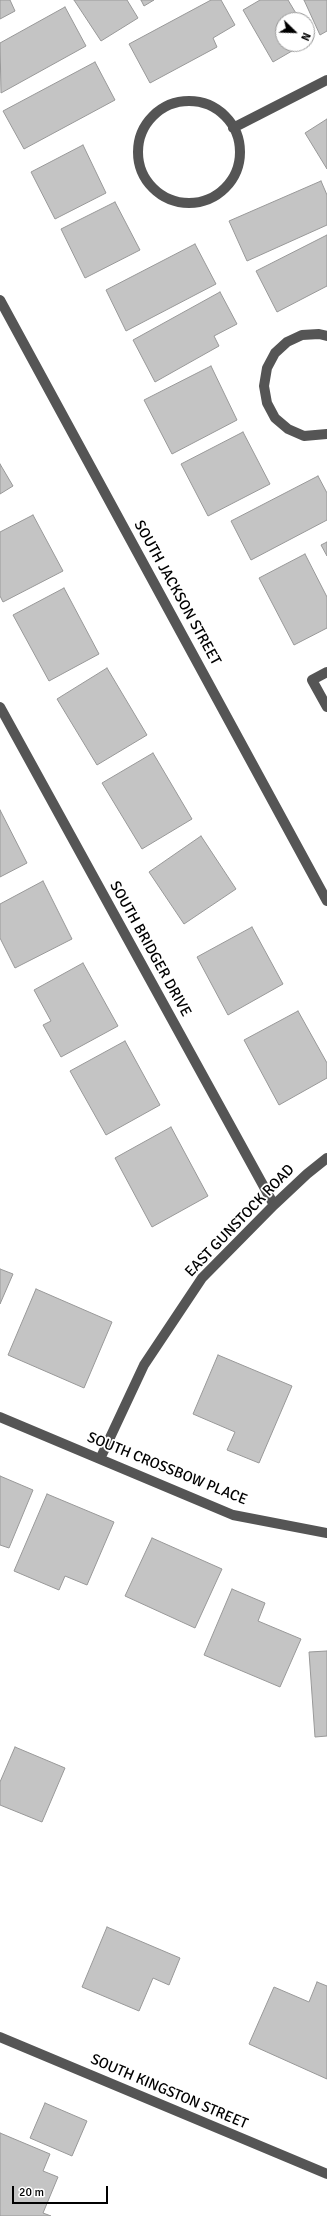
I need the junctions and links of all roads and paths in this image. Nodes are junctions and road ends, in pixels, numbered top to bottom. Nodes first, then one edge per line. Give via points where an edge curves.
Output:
1 (327, 80) edge
2 (233, 128) junction
3 (0, 300) edge
4 (327, 336) edge
5 (327, 434) edge
6 (327, 672) edge
7 (327, 707) edge
8 (0, 708) edge
9 (327, 901) edge
10 (327, 1158) edge
11 (274, 1205) junction
12 (0, 1416) edge
13 (100, 1459) junction
14 (327, 1533) edge
15 (0, 2037) edge
16 (327, 2174) edge

1 - 2 street
2 - 2 street via 218,109 203,103 187,101 171,104 152,117 138,142 138,160 144,177 155,190 170,200 204,201 220,193 231,181 238,167 240,151 237,134
3 - 9 street, SOUTH JACKSON STREET
4 - 5 street via 302,335 287,342 275,354 267,368 264,386 269,408 275,418 288,429 304,436
6 - 7 street via 312,680
8 - 11 street, SOUTH BRIDGER DRIVE
10 - 11 street, EAST GUNSTOCK ROAD
11 - 13 street, EAST GUNSTOCK ROAD via 202,1278 144,1365
12 - 13 street, SOUTH CROSSBOW PLACE
13 - 14 street, SOUTH CROSSBOW PLACE via 233,1515
15 - 16 street, SOUTH KINGSTON STREET

